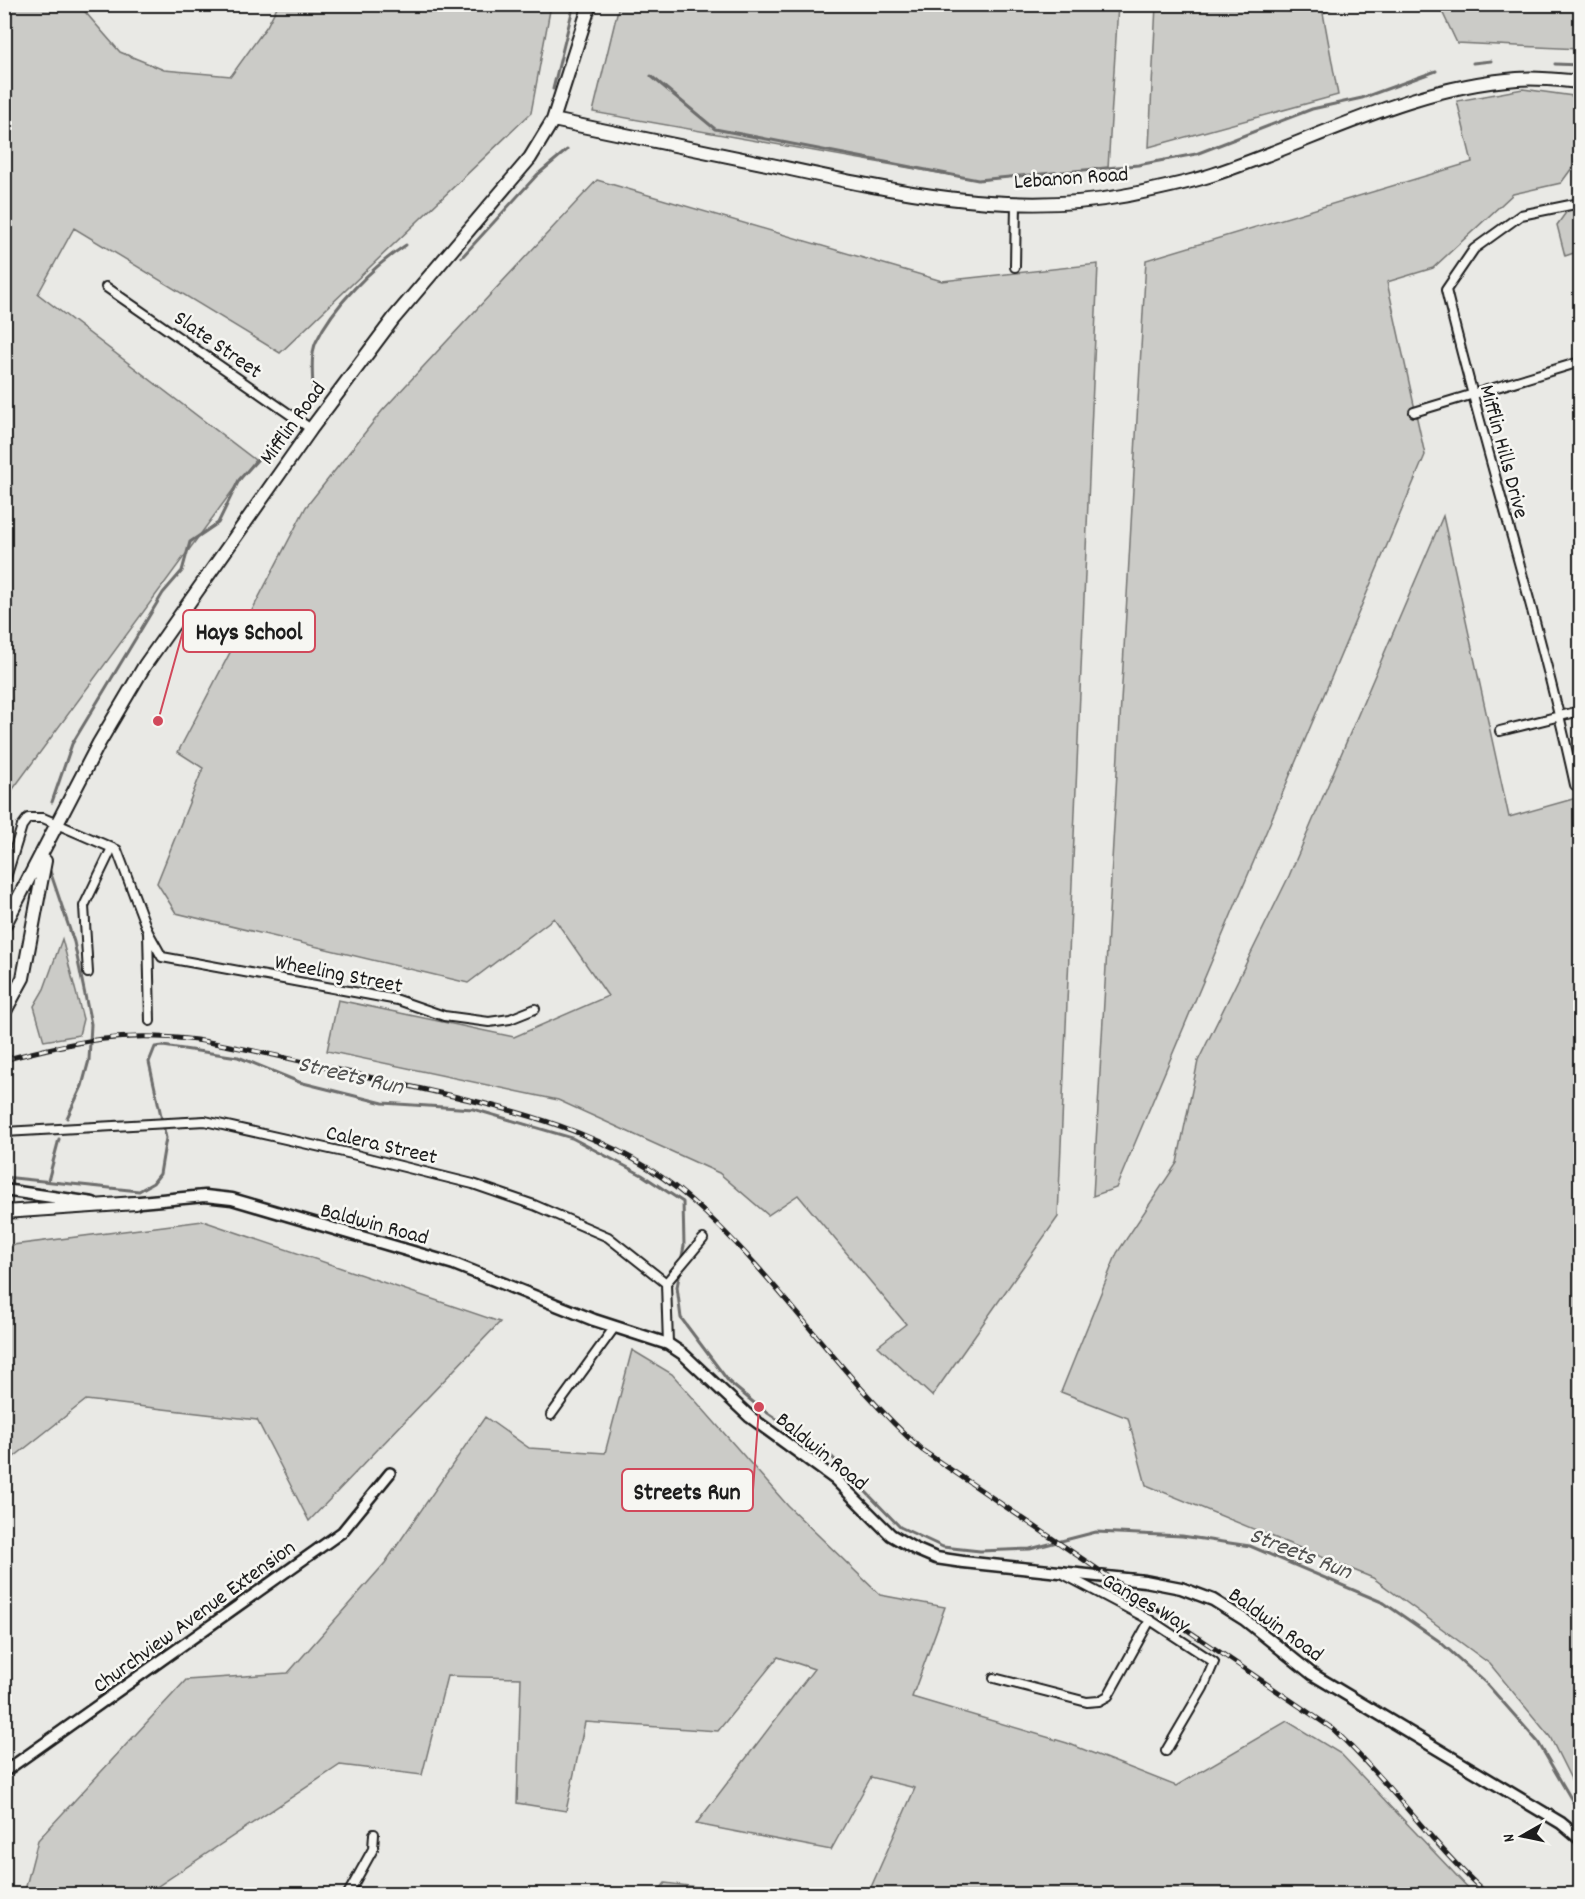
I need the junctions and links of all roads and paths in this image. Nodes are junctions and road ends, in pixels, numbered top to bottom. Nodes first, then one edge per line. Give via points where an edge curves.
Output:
1 (590, 4) edge
2 (1581, 82) edge
3 (553, 120) junction
4 (1016, 202) junction
5 (1581, 203) edge
6 (1015, 267) dead end
7 (106, 287) dead end
8 (1581, 362) edge
9 (1472, 396) junction
10 (1414, 412) dead end
11 (310, 429) junction
12 (1581, 711) edge
13 (1560, 716) junction
14 (1500, 731) dead end
15 (1575, 784) dead end
16 (59, 824) junction
17 (51, 839) junction
18 (112, 848) junction
19 (32, 875) junction
20 (4, 884) edge
21 (4, 926) edge
22 (148, 932) junction
23 (4, 937) edge
24 (88, 973) dead end
25 (535, 1010) dead end
26 (4, 1013) edge
27 (150, 1021) dead end
28 (4, 1131) edge
29 (4, 1190) edge
30 (135, 1203) junction
31 (4, 1212) edge
32 (704, 1239) dead end
33 (666, 1283) junction
34 (614, 1328) junction
35 (668, 1344) junction
36 (551, 1415) dead end
37 (390, 1473) dead end
38 (1061, 1573) junction
39 (1150, 1620) junction
40 (994, 1678) dead end
41 (1166, 1751) dead end
42 (4, 1772) edge
43 (374, 1834) dead end
44 (1581, 1839) edge
45 (348, 1894) edge

1 - 3 main road, Mifflin Road
2 - 4 main road, Lebanon Road via 1518,79 1423,95 1370,112 1214,175 1119,197
3 - 4 main road, Lebanon Road via 846,181 930,195
3 - 11 main road, Mifflin Road via 530,158 394,318
4 - 6 street
5 - 9 street, Mifflin Hills Drive via 1521,215 1474,249 1446,290
7 - 11 street, Slate Street
8 - 9 street
9 - 10 street
9 - 13 street, Mifflin Hills Drive
11 - 16 main road, Mifflin Road via 129,691
12 - 13 street
13 - 14 street
13 - 15 street, Mifflin Hills Drive
16 - 17 main road, Mifflin Road
16 - 18 street
16 - 20 street via 36,816 28,818 21,826
17 - 19 main road, Mifflin Road
17 - 26 main road via 23,978
18 - 22 street via 117,850
18 - 24 street via 84,906
19 - 21 main road, Mifflin Road
19 - 23 main road, Mifflin Road
22 - 25 street, Wheeling Street via 162,957 398,1000 444,1016 489,1023
22 - 27 street
28 - 33 street, Calera Street via 205,1121 472,1184 534,1205 608,1237
29 - 30 main road, Baldwin Road via 98,1203
30 - 31 main road
30 - 34 main road, Baldwin Road via 205,1196 232,1199 454,1264
32 - 33 street
33 - 35 street
34 - 35 main road, Baldwin Road
34 - 36 street
35 - 38 main road, Baldwin Road via 750,1418 835,1479 891,1534 915,1549 936,1558
37 - 42 street, Churchview Avenue Extension via 342,1532
38 - 39 street, Ganges Way
38 - 44 main road, Baldwin Road via 1146,1581 1213,1600 1321,1680 1561,1823
39 - 40 street via 1108,1696 1099,1701 1087,1702
39 - 41 street, Ganges Way via 1214,1662
43 - 45 street via 373,1850

